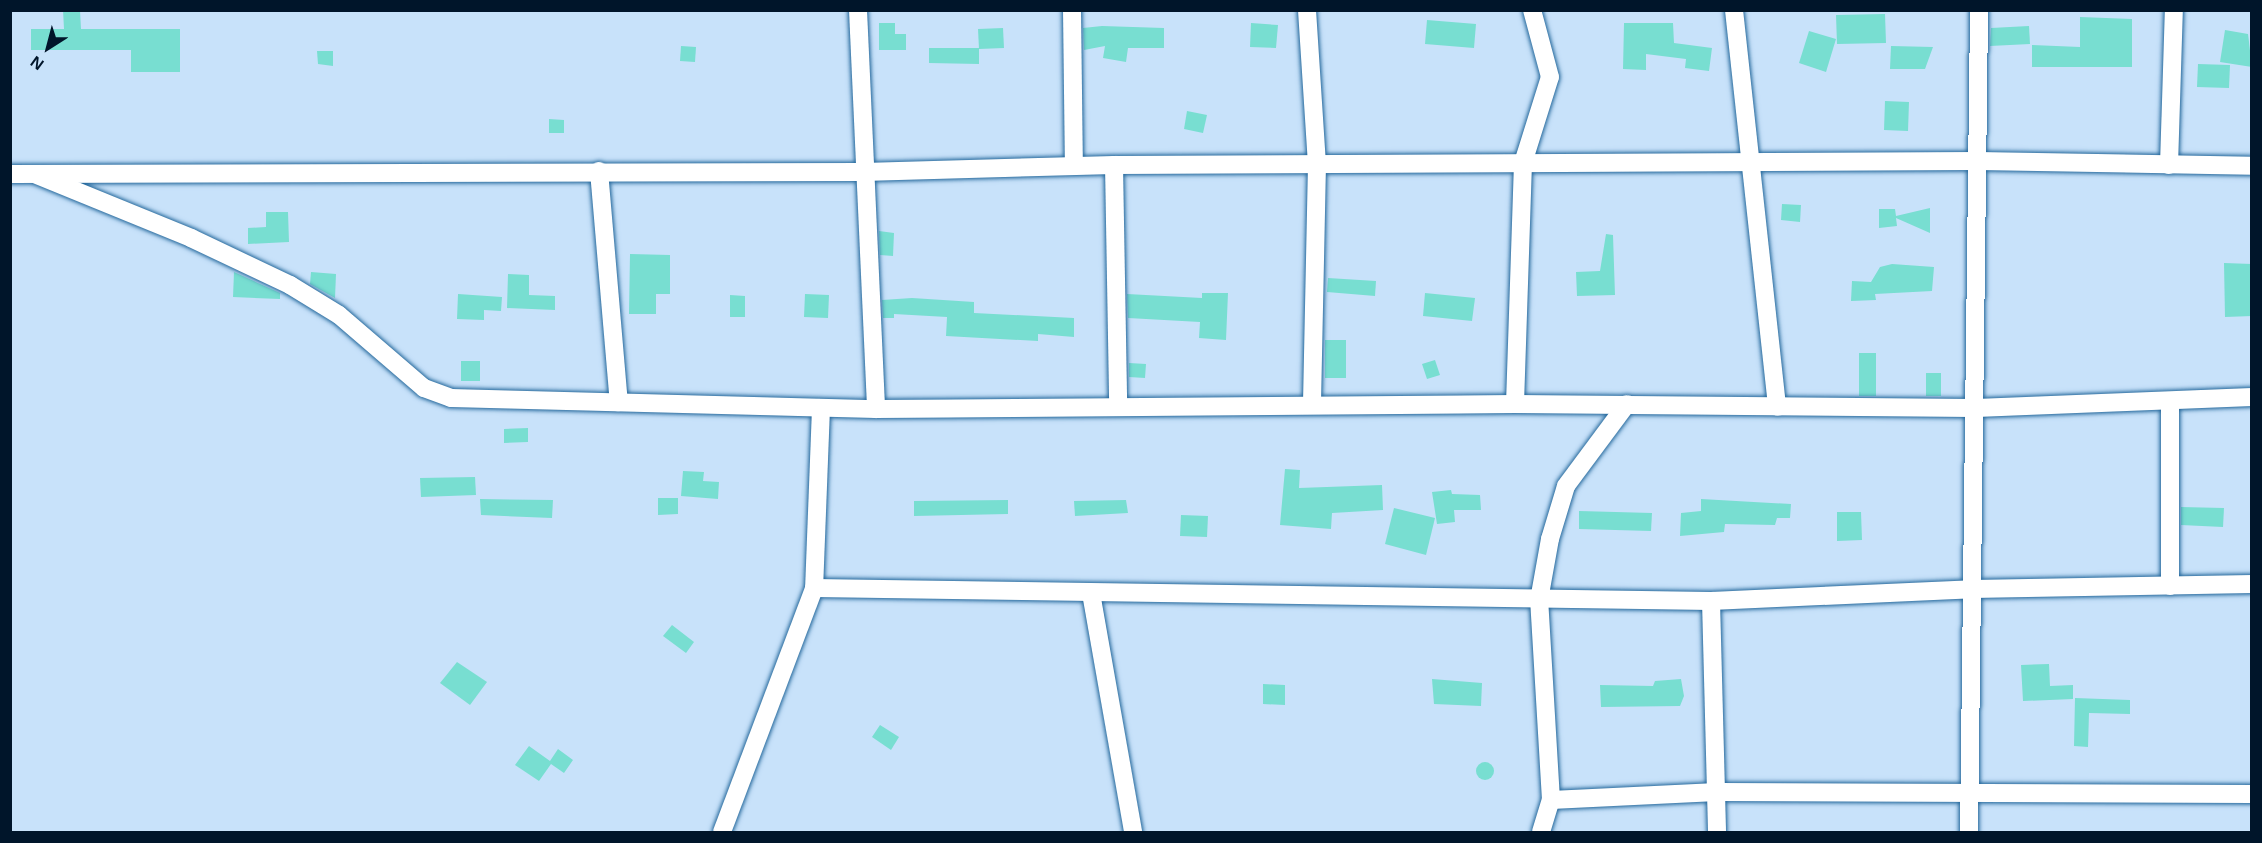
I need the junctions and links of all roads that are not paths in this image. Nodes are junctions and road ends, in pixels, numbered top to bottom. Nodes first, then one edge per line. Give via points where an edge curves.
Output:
1 (858, 10) edge
2 (1072, 10) edge
3 (1307, 10) edge
4 (1532, 10) edge
5 (1734, 10) edge
6 (1979, 10) edge
7 (2174, 10) edge
8 (1978, 161) junction
9 (1522, 163) junction
10 (1752, 164) junction
11 (1114, 165) junction
12 (1317, 165) junction
13 (2169, 165) junction
14 (1074, 166) junction
15 (2252, 166) edge
16 (599, 171) junction
17 (863, 172) junction
18 (10, 174) edge
19 (37, 175) junction
20 (2252, 398) edge
21 (2170, 401) junction
22 (618, 402) junction
23 (1515, 404) junction
24 (1627, 404) junction
25 (1312, 405) junction
26 (1118, 406) junction
27 (1777, 406) junction
28 (821, 408) junction
29 (1976, 408) junction
30 (876, 409) junction
31 (2252, 584) edge
32 (2170, 585) junction
33 (814, 588) junction
34 (1972, 589) junction
35 (1091, 593) junction
36 (1539, 600) junction
37 (1711, 601) junction
38 (1717, 792) junction
39 (2252, 794) edge
40 (1969, 795) junction
41 (1551, 800) junction
42 (733, 804) junction
43 (722, 832) edge
44 (737, 832) edge
45 (1133, 832) edge
46 (1541, 832) edge
47 (1717, 832) edge
48 (1969, 832) edge

1 - 17 street
2 - 14 street
3 - 12 street
4 - 9 street via 1550,77
5 - 10 street
6 - 8 street
7 - 13 street
8 - 10 street
8 - 13 street
8 - 29 street
9 - 10 street
9 - 12 street
9 - 23 street
10 - 27 street
11 - 12 street
11 - 14 street
11 - 26 street
12 - 25 street
13 - 15 street
14 - 17 street
16 - 17 street
16 - 19 street
16 - 22 street
17 - 30 street
18 - 19 street
19 - 22 street via 191,238 290,285 339,315 424,388 451,398
20 - 21 street
21 - 29 street
21 - 32 street
22 - 28 street
23 - 24 street
23 - 25 street
24 - 27 street
24 - 36 street via 1566,486 1550,539
25 - 26 street
26 - 30 street
27 - 29 street
28 - 30 street
28 - 33 street
29 - 34 street
31 - 32 street
32 - 34 street
33 - 35 street
33 - 42 street
34 - 37 street
34 - 40 street
35 - 36 street
35 - 45 street
36 - 37 street
36 - 41 street
37 - 38 street
38 - 40 street
38 - 41 street
38 - 47 street
39 - 40 street
40 - 48 street
41 - 46 street
42 - 43 street
42 - 44 street

